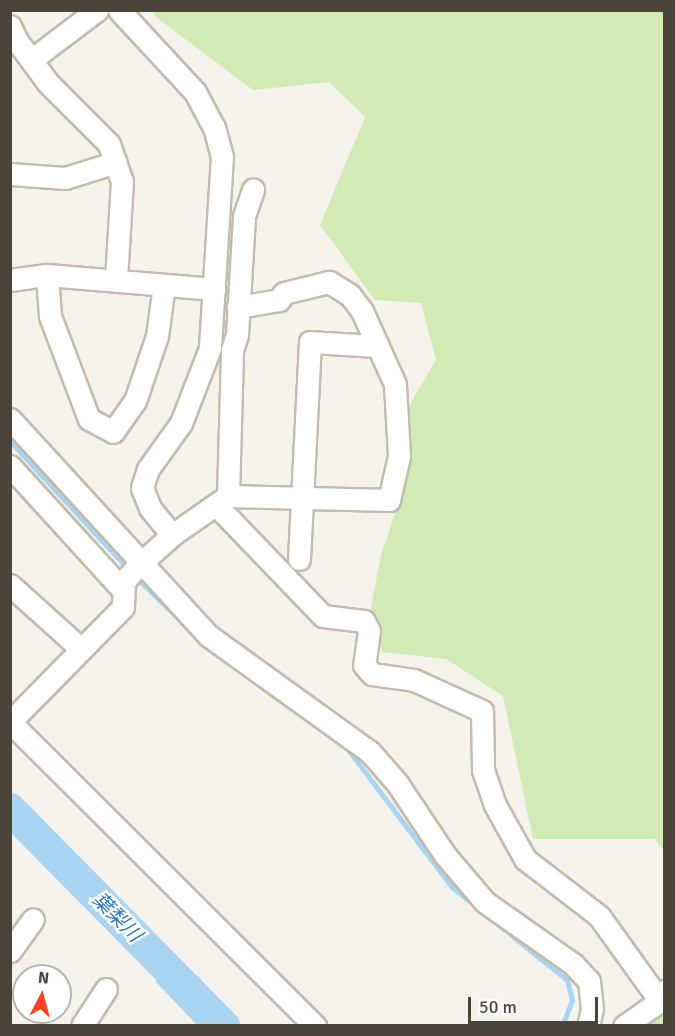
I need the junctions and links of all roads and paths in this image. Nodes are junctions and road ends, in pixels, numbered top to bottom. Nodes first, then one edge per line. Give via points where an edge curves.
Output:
1 (97, 10) edge
2 (119, 10) edge
3 (10, 26) edge
4 (31, 60) junction
5 (116, 162) junction
6 (10, 174) edge
7 (253, 190) dead end
8 (47, 274) junction
9 (10, 280) edge
10 (116, 280) junction
11 (164, 285) junction
12 (214, 289) junction
13 (238, 307) junction
14 (378, 346) junction
15 (10, 419) edge
16 (10, 466) edge
17 (303, 498) junction
18 (222, 500) junction
19 (172, 535) junction
20 (300, 559) dead end
21 (141, 563) junction
22 (10, 585) edge
23 (123, 590) junction
24 (81, 650) junction
25 (10, 722) edge
26 (33, 919) dead end
27 (10, 951) edge
28 (106, 989) dead end
29 (662, 996) edge
30 (82, 1026) edge
31 (315, 1026) edge
32 (588, 1026) edge
33 (624, 1026) edge

1 - 4 street
2 - 12 street via 195,92 214,127 222,156
3 - 4 street
4 - 5 street via 48,83 109,144
5 - 6 street via 65,178
5 - 10 street via 122,181
7 - 13 street via 244,216
8 - 9 street
8 - 10 street
8 - 11 street via 50,316 90,419 113,432 135,401 157,336
10 - 11 street
11 - 12 street
12 - 19 street via 210,348 181,423 148,470 142,488 150,508
13 - 14 street via 279,300 284,293 330,282 350,295
13 - 18 street
14 - 17 street via 309,342
14 - 17 street via 395,384 399,456 389,500
15 - 21 street
16 - 23 street
17 - 18 street
17 - 20 street
18 - 19 street
18 - 29 street via 323,616 364,621 369,632 364,665 372,674 414,680 482,711 483,770 495,805 525,860 598,916
19 - 21 street
21 - 23 street via 124,581
21 - 32 street via 209,636 370,752 397,783 445,855 485,902 573,964 589,981 592,1009
22 - 24 street
23 - 24 street via 123,607
24 - 25 street
25 - 31 street
26 - 27 street
28 - 30 street
29 - 33 street

